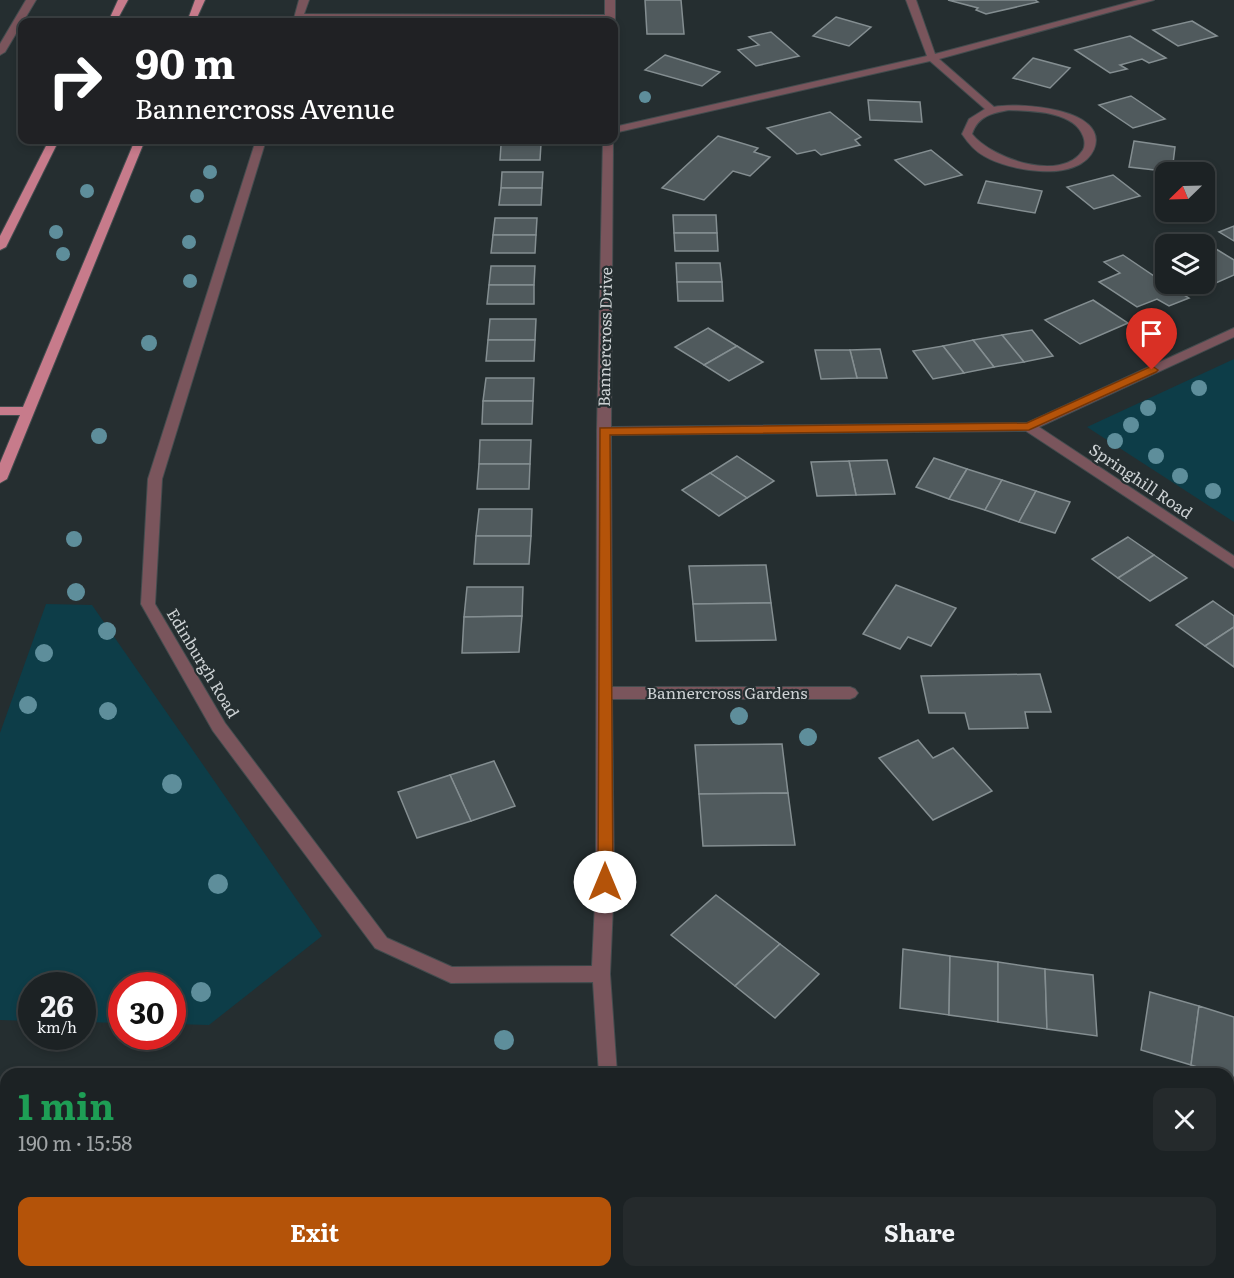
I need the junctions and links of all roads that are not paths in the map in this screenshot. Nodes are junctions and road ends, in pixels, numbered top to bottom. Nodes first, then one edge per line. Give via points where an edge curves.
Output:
1 (31, 0) edge
2 (123, 0) edge
3 (200, 0) edge
4 (304, 0) edge
5 (610, 0) edge
6 (911, 0) edge
7 (1149, 0) edge
8 (20, 18) edge
9 (114, 18) edge
10 (193, 18) edge
11 (299, 18) edge
12 (610, 18) edge
13 (18, 22) edge
14 (0, 52) edge
15 (932, 58) junction
16 (992, 110) junction
17 (618, 129) edge
18 (52, 144) edge
19 (138, 144) edge
20 (260, 144) edge
21 (608, 144) edge
22 (0, 247) edge
23 (1234, 332) edge
24 (0, 411) edge
25 (27, 411) junction
26 (1029, 427) junction
27 (604, 431) junction
28 (0, 479) edge
29 (1234, 563) edge
30 (605, 693) junction
31 (850, 693) dead end
32 (601, 974) junction
33 (608, 1068) edge

1 - 8 street
2 - 9 main road
3 - 10 main road
4 - 11 street
5 - 12 street
6 - 15 street
7 - 15 street
13 - 14 street
15 - 16 street
15 - 17 street
16 - 16 street via 969,124 967,134 978,149 1000,161 1030,167 1060,166 1076,161 1091,144 1079,124 1065,116 1029,107
18 - 22 main road
19 - 25 main road
20 - 32 street, Edinburgh Road via 155,479 148,604 219,727 381,943 451,975
21 - 27 street, Bannercross Drive
23 - 26 street
24 - 25 main road
25 - 28 main road
26 - 27 street
26 - 29 street, Springhill Road
27 - 30 street, Bannercross Drive
30 - 31 street, Bannercross Gardens
30 - 32 street, Bannercross Drive
32 - 33 street, Bannercross Drive

